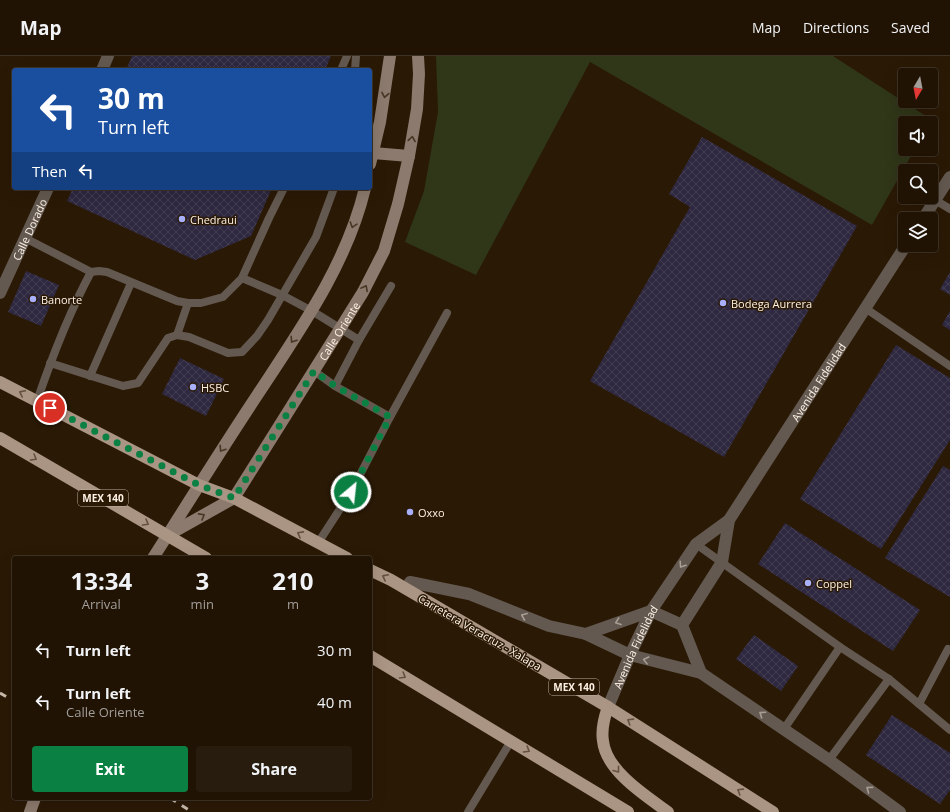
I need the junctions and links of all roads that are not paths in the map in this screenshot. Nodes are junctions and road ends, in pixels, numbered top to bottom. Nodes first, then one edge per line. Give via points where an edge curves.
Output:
1 (108, 56) edge
2 (347, 56) edge
3 (356, 56) edge
4 (390, 56) edge
5 (418, 56) edge
6 (103, 68) edge
7 (342, 68) edge
8 (355, 68) edge
9 (372, 155) edge
10 (410, 156) junction
11 (372, 159) edge
12 (950, 177) edge
13 (47, 190) edge
14 (283, 190) edge
15 (333, 190) edge
16 (364, 190) edge
17 (938, 197) edge
18 (938, 201) edge
19 (950, 209) edge
20 (25, 238) junction
21 (902, 252) edge
22 (92, 272) junction
23 (242, 278) junction
24 (131, 282) junction
25 (391, 286) dead end
26 (0, 293) edge
27 (282, 295) junction
28 (188, 303) junction
29 (866, 308) junction
30 (312, 311) junction
31 (447, 313) dead end
32 (340, 329) junction
33 (177, 335) junction
34 (359, 340) junction
35 (50, 363) junction
36 (950, 366) edge
37 (314, 371) junction
38 (90, 376) junction
39 (0, 382) edge
40 (335, 386) junction
41 (37, 401) junction
42 (390, 417) junction
43 (0, 438) edge
44 (199, 485) junction
45 (234, 498) junction
46 (729, 520) junction
47 (168, 535) junction
48 (318, 543) junction
49 (696, 544) junction
50 (154, 556) edge
51 (203, 556) edge
52 (343, 556) edge
53 (722, 562) junction
54 (372, 571) edge
55 (410, 582) dead end
56 (651, 611) junction
57 (682, 625) junction
58 (586, 634) junction
59 (840, 647) junction
60 (948, 649) dead end
61 (630, 655) junction
62 (372, 657) edge
63 (701, 673) junction
64 (890, 679) junction
65 (919, 704) junction
66 (608, 707) junction
67 (784, 729) junction
68 (950, 730) edge
69 (511, 741) junction
70 (829, 760) junction
71 (34, 800) edge
72 (30, 812) edge
73 (468, 812) edge
74 (628, 812) edge
75 (668, 812) edge
76 (773, 812) edge
77 (900, 812) edge

1 - 6 street
2 - 7 lane
3 - 8 lane
4 -> 9 main road
10 -> 5 main road, Calle Oriente via 417,109
10 - 11 main road
32 -> 10 main road, Calle Oriente via 384,251
12 - 17 street
13 - 20 street, Calle Dorado
14 - 23 lane
15 - 27 lane via 316,237
16 -> 30 main road via 348,239
18 - 19 lane
20 - 22 lane
20 - 26 street, Calle Dorado
21 - 29 street, Avenida Fidelidad
22 - 24 lane via 107,272
22 - 35 lane via 81,290
23 - 27 lane
23 - 28 lane via 223,297 201,303
24 - 28 lane
24 - 38 lane
25 - 34 lane
27 - 30 lane
27 - 33 lane via 257,336 242,352 228,353 189,337
28 - 33 lane
29 - 36 lane
29 - 46 street, Avenida Fidelidad
30 - 32 lane
30 -> 44 main road
31 - 42 lane
32 - 34 lane
32 - 37 main road, Calle Oriente
33 - 38 lane via 168,338 138,383 123,386
34 - 40 lane
35 - 38 lane
35 - 41 lane
37 - 40 lane
37 - 45 main road, Calle Oriente
41 -> 39 main road
40 - 42 lane
41 - 44 main road
42 - 48 lane via 351,492
43 -> 47 main road, MEX 140
44 - 45 main road
44 - 47 main road
47 -> 45 main road, Calle Oriente
48 -> 45 main road
46 - 49 street, Avenida Fidelidad
46 - 53 street, Avenida Fidelidad
47 - 50 main road
47 - 51 main road, MEX 140
48 - 52 main road
49 - 53 lane
49 -> 56 street, Avenida Fidelidad
53 - 57 street, Avenida Fidelidad
53 - 59 lane
66 -> 54 main road, Carretera Veracruz - Xalapa / MEX 140
58 -> 55 street via 549,626 469,594
56 - 57 street
56 -> 58 street
56 - 61 street, Avenida Fidelidad
57 - 63 street
58 - 61 street
59 - 64 lane
59 - 67 lane
60 - 65 lane
63 -> 61 street
61 - 66 street, Avenida Fidelidad
62 -> 69 main road
67 -> 63 street
64 - 65 lane
64 - 70 lane
65 - 68 lane
66 -> 75 main road via 603,730 605,751 622,776
76 -> 66 main road, Carretera Veracruz - Xalapa / MEX 140
67 - 70 street
69 - 73 lane
69 -> 74 main road
77 -> 70 street
71 - 72 main road

